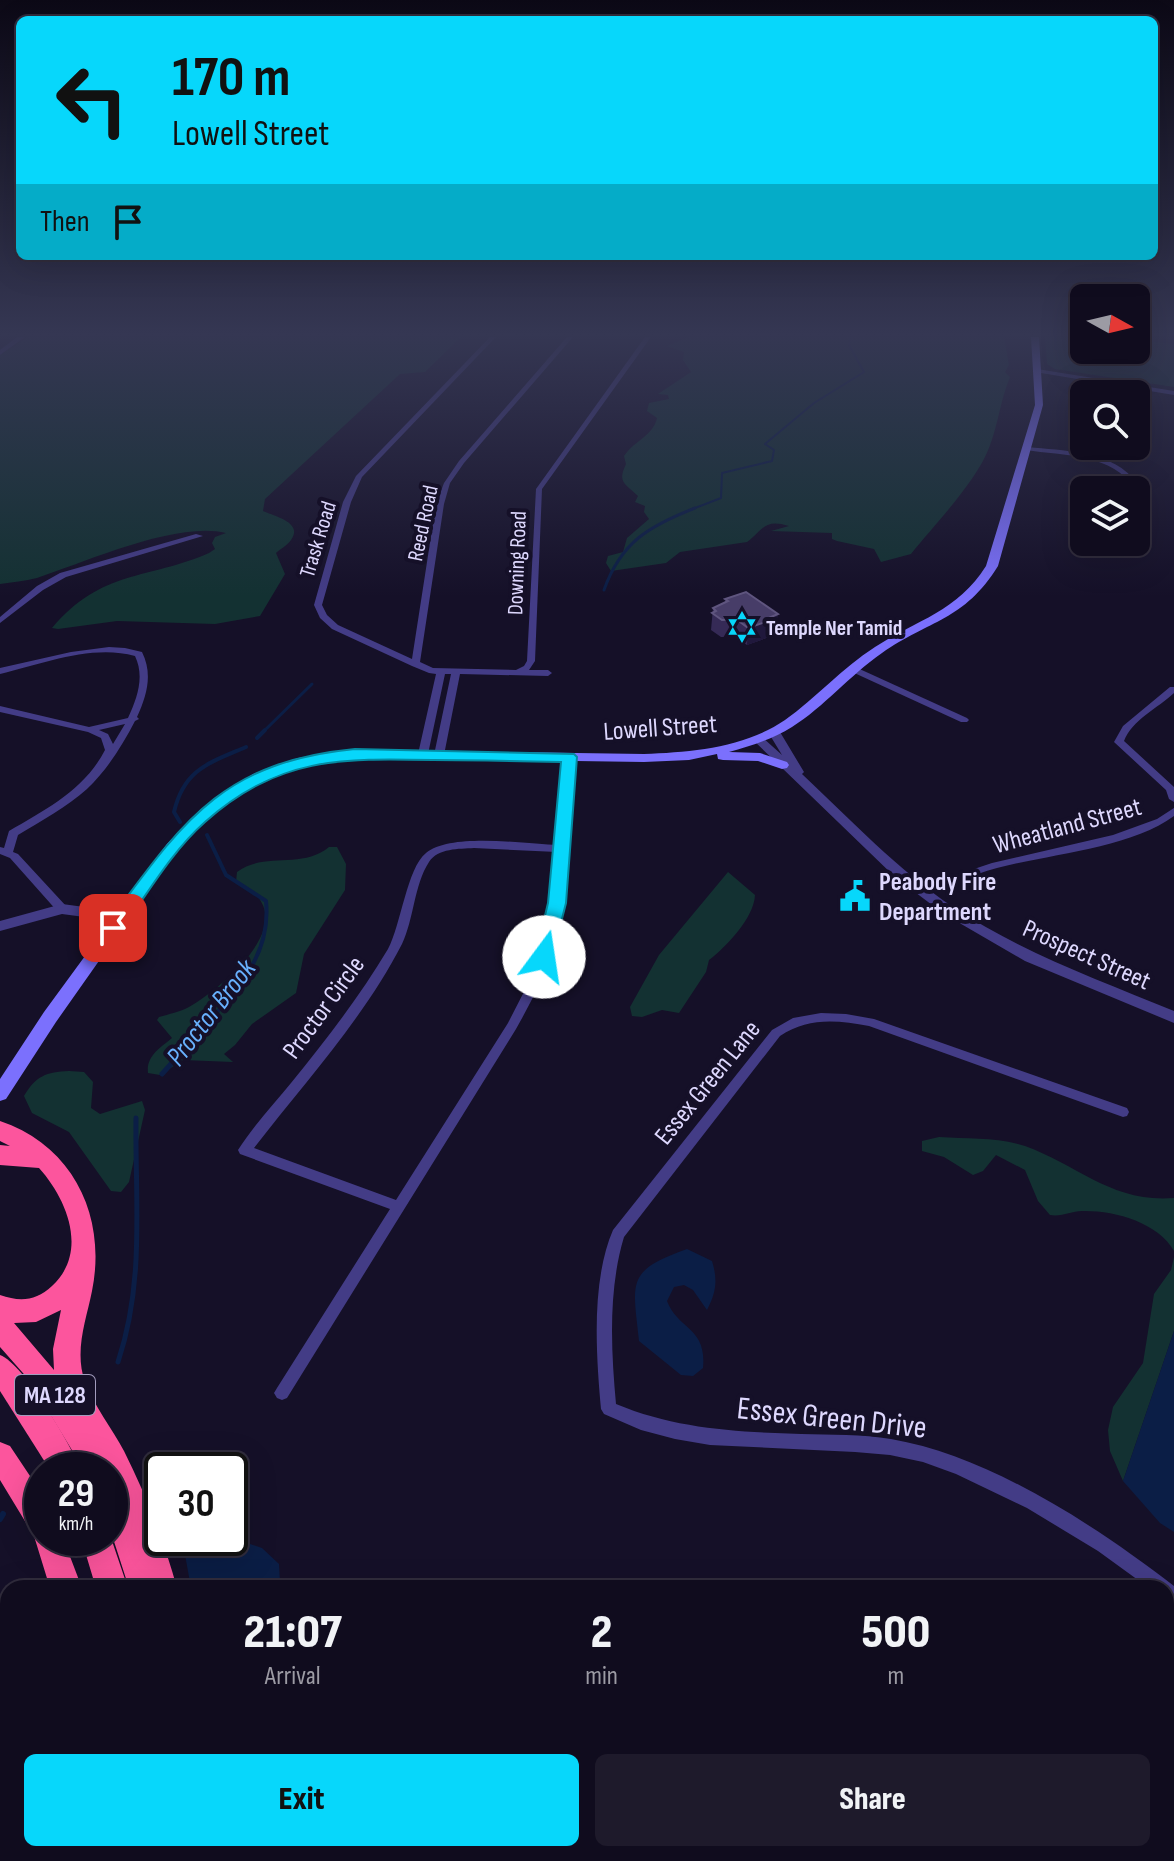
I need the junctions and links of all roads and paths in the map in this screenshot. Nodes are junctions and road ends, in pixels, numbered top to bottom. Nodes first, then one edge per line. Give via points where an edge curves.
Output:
1 (409, 424) edge
2 (494, 424) edge
3 (586, 424) edge
4 (1034, 424) edge
5 (1028, 449) junction
6 (1126, 476) edge
7 (199, 536) dead end
8 (0, 621) edge
9 (415, 664) junction
10 (853, 669) junction
11 (0, 671) edge
12 (441, 672) junction
13 (456, 672) junction
14 (515, 672) junction
15 (548, 673) dead end
16 (1173, 689) edge
17 (0, 709) edge
18 (134, 719) junction
19 (964, 720) dead end
20 (91, 730) junction
21 (774, 732) junction
22 (758, 739) junction
23 (423, 754) junction
24 (439, 755) junction
25 (689, 756) junction
26 (569, 757) junction
27 (107, 760) junction
28 (782, 765) junction
29 (800, 776) junction
30 (1174, 799) edge
31 (1174, 811) edge
32 (13, 833) junction
33 (0, 839) edge
34 (562, 849) junction
35 (4, 851) edge
36 (921, 891) junction
37 (62, 909) junction
38 (122, 917) junction
39 (0, 926) edge
40 (1174, 1017) edge
41 (0, 1094) edge
42 (1123, 1112) dead end
43 (0, 1130) edge
44 (0, 1155) edge
45 (42, 1158) junction
46 (399, 1207) junction
47 (84, 1262) junction
48 (0, 1307) edge
49 (0, 1327) edge
50 (0, 1368) edge
51 (282, 1393) dead end
52 (609, 1409) joint
53 (56, 1452) edge
54 (89, 1452) edge
55 (0, 1456) edge
56 (24, 1491) edge
57 (128, 1536) edge
58 (54, 1556) edge
59 (102, 1556) edge
60 (63, 1580) edge
61 (109, 1580) edge
62 (143, 1580) edge
63 (159, 1580) edge
64 (1151, 1580) edge

1 - 9 street, Trask Road via 359,476 318,605 328,622
2 - 9 street, Reed Road via 461,462 440,504
3 - 14 street, Downing Road via 539,489 531,661
4 - 5 main road, Lowell Street
5 - 6 street via 1088,458
5 - 10 main road, Lowell Street via 995,556 981,584 956,608
7 - 8 street via 63,575
9 - 12 street, Trask Road
10 - 19 street
10 - 21 main road, Lowell Street
11 - 18 street via 106,650 133,652 145,663
12 - 13 street, Trask Road
12 - 23 street
13 - 14 street, Trask Road
13 - 24 street
14 - 15 street, Trask Road
16 - 30 street, Wheatland Street via 1123,731 1119,742 1171,789
17 - 20 street
18 - 20 street
18 - 27 street
20 - 27 street via 108,740
21 - 22 main road, Lowell Street
21 - 29 street, Prospect Street
22 - 25 main road, Lowell Street
22 - 28 street, Prospect Street
23 - 24 main road, Lowell Street
23 - 38 main road, Lowell Street via 337,755 259,777 198,819
24 - 26 main road, Lowell Street
25 - 26 main road, Lowell Street
25 - 28 main road via 748,755
26 - 34 street
27 - 32 street via 83,788
28 - 29 street, Prospect Street
29 - 36 street, Prospect Street
31 - 36 street, Wheatland Street via 1164,822 993,866
32 - 33 street
32 - 35 street
34 - 46 street via 554,919 537,977
34 - 46 street, Proctor Circle via 461,846 437,850 423,860 407,921 389,957 245,1150
35 - 37 street
36 - 40 street, Prospect Street via 1030,957
37 - 38 street
37 - 39 street
38 - 41 main road, Lowell Street
42 - 52 street, Essex Green Lane via 870,1022 826,1017 785,1026 618,1234 610,1278
43 - 45 highway via 27,1142
44 - 45 highway
45 - 47 highway via 60,1174 77,1202
46 - 51 street
47 - 48 highway via 53,1302 21,1312
47 - 63 highway via 67,1346 70,1382 129,1493
49 - 54 highway, MA 128 via 40,1372
50 - 53 highway, MA 128
52 - 64 street, Essex Green Drive via 669,1432 890,1447 941,1459 1080,1532
55 - 56 highway
57 - 62 highway
58 - 60 highway
59 - 61 highway

